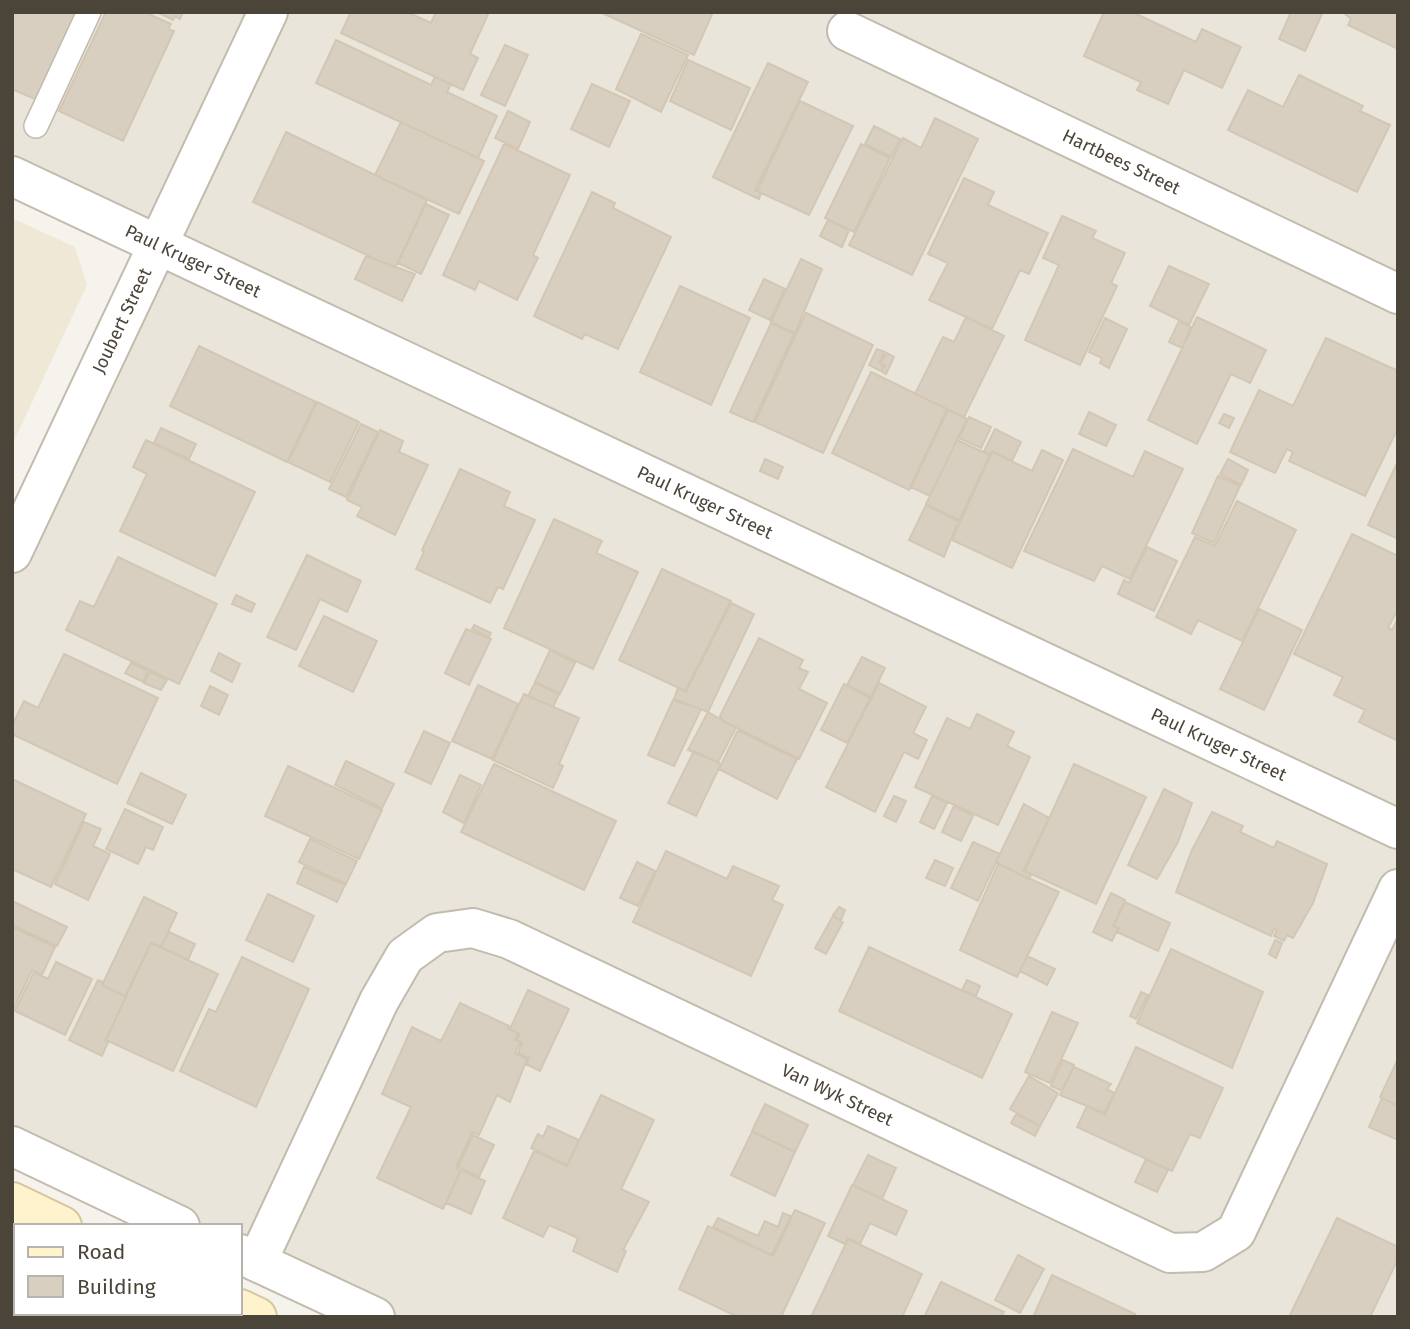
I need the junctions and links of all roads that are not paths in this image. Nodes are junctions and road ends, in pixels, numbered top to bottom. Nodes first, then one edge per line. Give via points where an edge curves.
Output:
1 (89, 12) edge
2 (268, 12) edge
3 (847, 31) dead end
4 (36, 127) dead end
5 (12, 176) edge
6 (159, 245) junction
7 (1398, 294) edge
8 (12, 553) edge
9 (1398, 829) edge
10 (1398, 889) edge
11 (12, 1146) edge
12 (12, 1202) edge
13 (58, 1224) edge
14 (176, 1224) edge
15 (248, 1258) edge
16 (375, 1317) edge

1 - 4 lane
2 - 6 street, Joubert Street
3 - 7 street, Hartbees Street
5 - 6 street, Paul Kruger Street
6 - 8 street, Joubert Street
6 - 9 street, Paul Kruger Street
10 - 15 street, Van Wyk Street via 1236,1232 1203,1252 1170,1253 509,939 472,928 437,933 405,956
11 - 14 street
12 - 13 main road
15 - 16 street

